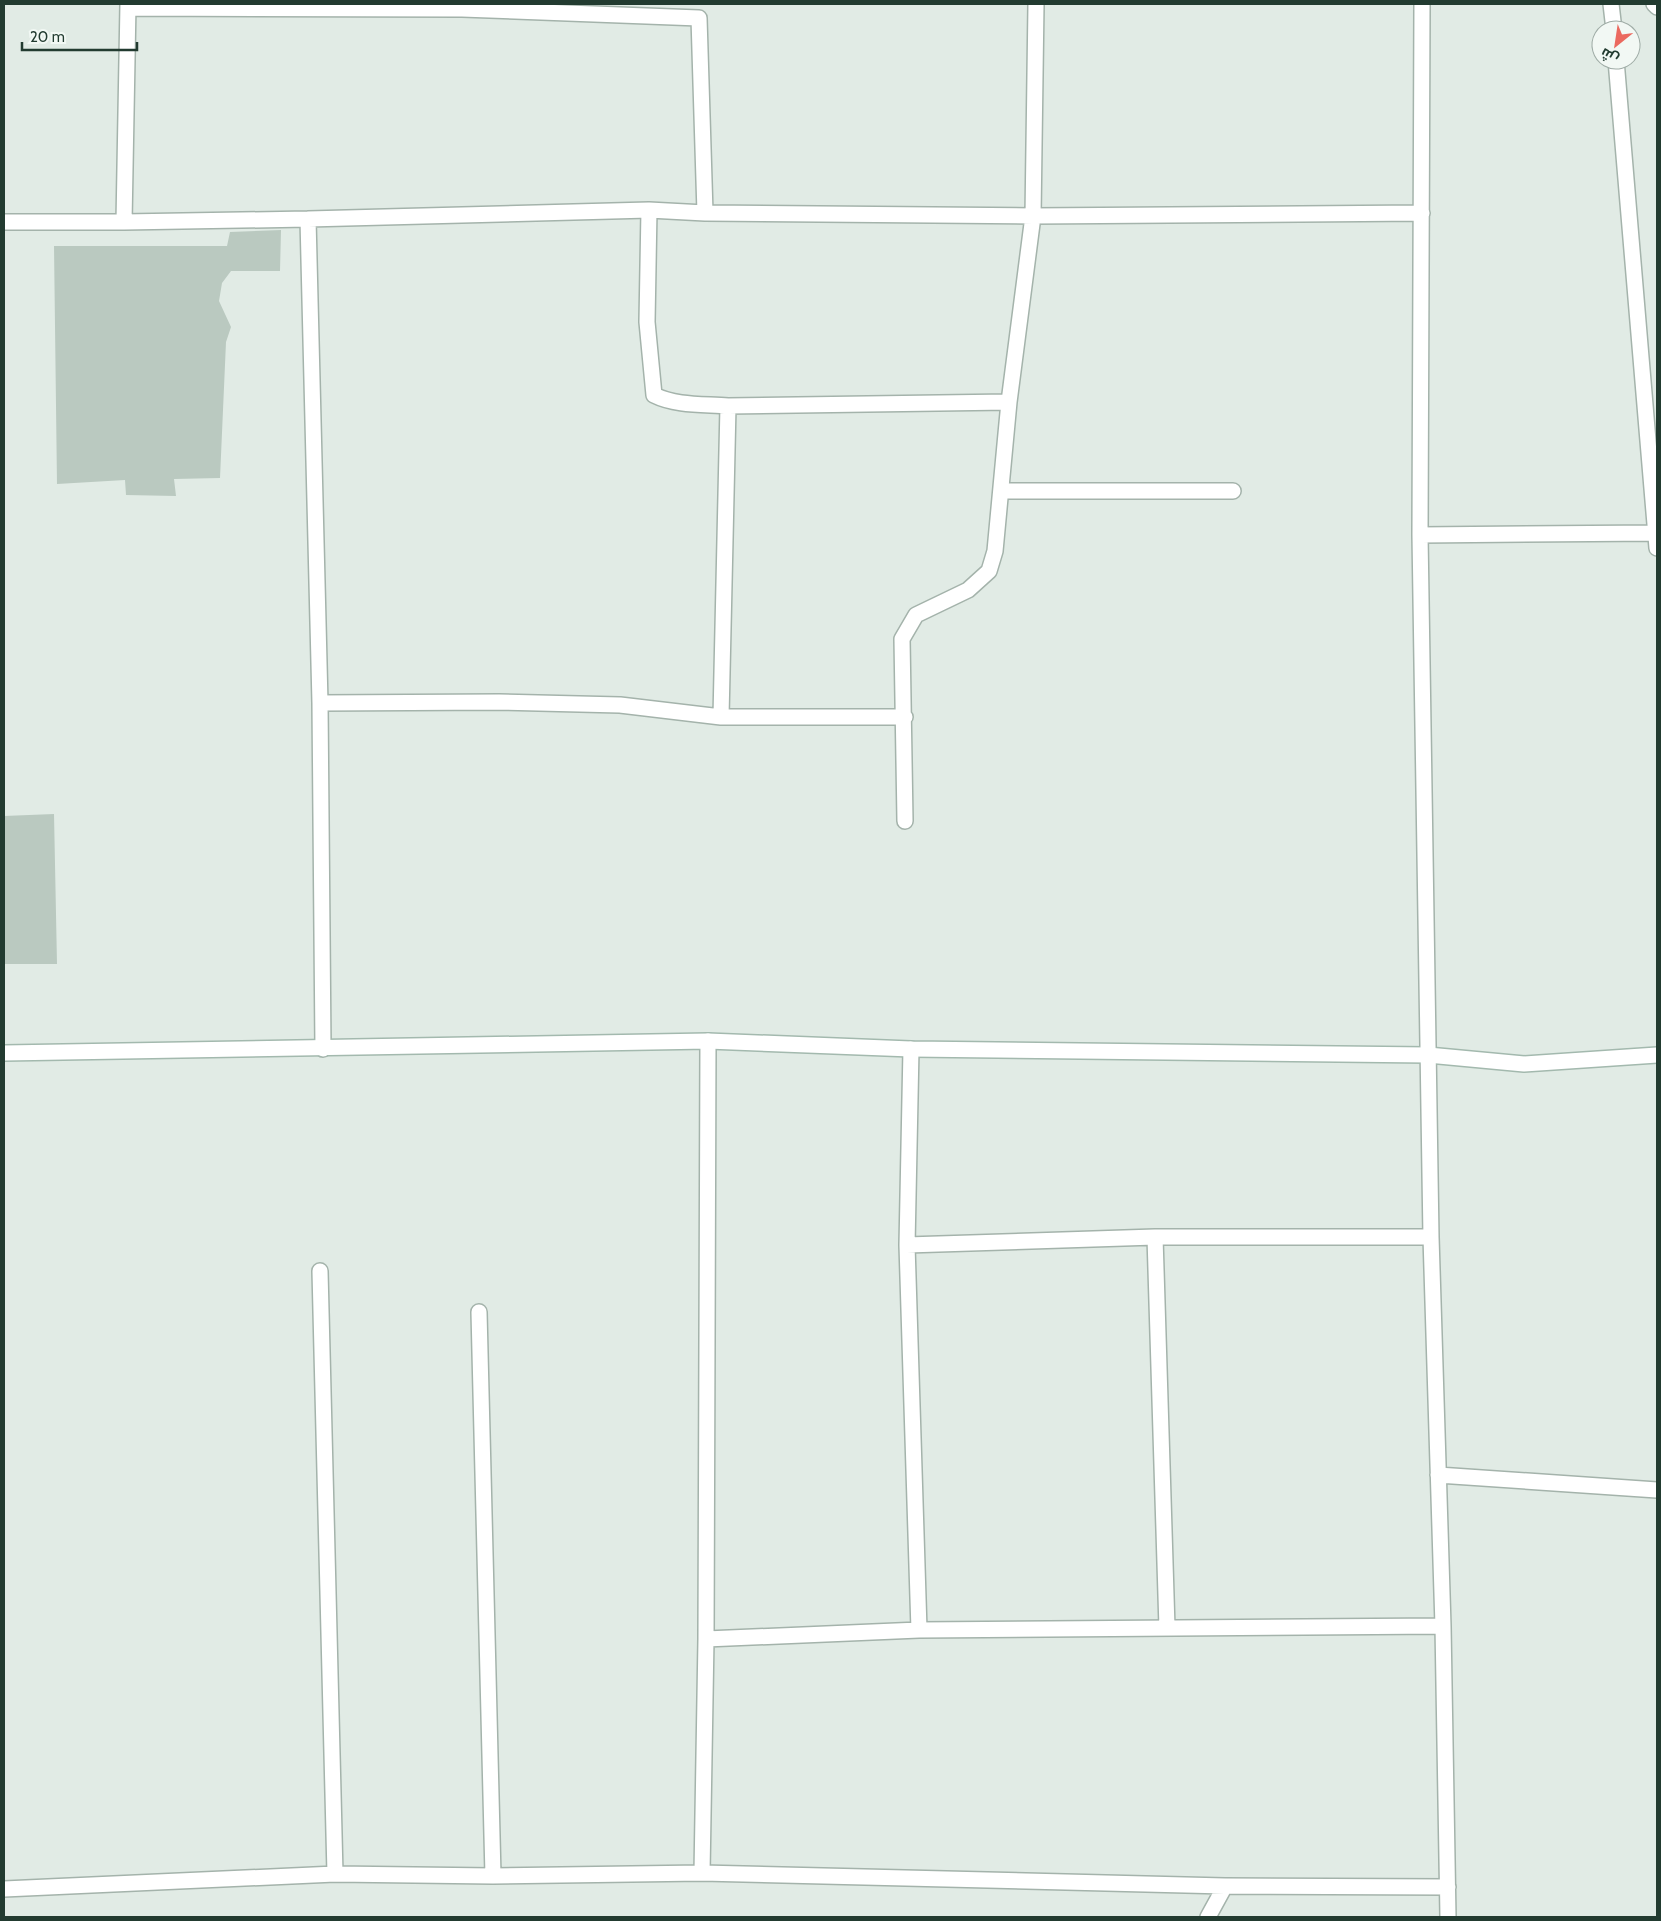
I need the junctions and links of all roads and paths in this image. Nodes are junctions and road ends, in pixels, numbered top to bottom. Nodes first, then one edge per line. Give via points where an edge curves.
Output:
1 (1036, 4) edge
2 (1422, 4) edge
3 (1612, 4) edge
4 (1654, 4) edge
5 (128, 6) edge
6 (462, 6) edge
7 (1657, 6) edge
8 (698, 11) edge
9 (1613, 20) edge
10 (1617, 70) edge
11 (649, 210) junction
12 (1422, 213) junction
13 (705, 214) junction
14 (1032, 216) junction
15 (308, 219) junction
16 (4, 222) edge
17 (124, 222) junction
18 (1009, 402) junction
19 (728, 406) junction
20 (1233, 491) dead end
21 (1002, 492) junction
22 (1657, 533) edge
23 (1420, 535) junction
24 (1657, 548) edge
25 (320, 704) junction
26 (904, 716) junction
27 (721, 717) junction
28 (905, 820) dead end
29 (708, 1041) junction
30 (323, 1049) junction
31 (911, 1049) junction
32 (4, 1053) edge
33 (1428, 1055) junction
34 (1657, 1055) edge
35 (1155, 1237) junction
36 (1431, 1237) junction
37 (907, 1244) junction
38 (320, 1271) dead end
39 (478, 1312) dead end
40 (1438, 1476) junction
41 (1657, 1490) edge
42 (1443, 1626) junction
43 (1167, 1628) junction
44 (919, 1630) junction
45 (706, 1639) junction
46 (702, 1873) junction
47 (335, 1874) junction
48 (493, 1876) junction
49 (1225, 1886) junction
50 (1448, 1886) junction
51 (4, 1889) edge
52 (1208, 1917) edge
53 (1448, 1917) edge

1 - 14 street
2 - 12 street
3 - 9 street
4 - 7 street
5 - 6 street
5 - 17 street
6 - 8 street
8 - 13 street
10 - 22 street
11 - 13 street
11 - 15 street
11 - 19 street via 647,322 654,395 675,402
12 - 14 street
12 - 23 street
13 - 14 street
14 - 18 street
15 - 17 street
15 - 25 street
16 - 17 street
18 - 19 street
18 - 21 street
19 - 27 street
20 - 21 street
21 - 26 street via 995,551 989,571 968,590 916,615 902,639
22 - 23 street
22 - 24 street
23 - 33 street
25 - 27 street via 499,702 601,705
25 - 30 street
26 - 27 street
26 - 28 street
29 - 30 street
29 - 31 street
29 - 45 street
30 - 32 street
31 - 33 street
31 - 37 street
33 - 34 street via 1524,1064
33 - 36 street
35 - 36 street
35 - 37 street
35 - 43 street
36 - 40 street
37 - 44 street
38 - 47 street
39 - 48 street
40 - 41 street
40 - 42 street
42 - 43 street
42 - 50 street
43 - 44 street
44 - 45 street
45 - 46 street
46 - 48 street
46 - 49 street
47 - 48 street
47 - 51 street
49 - 50 street
49 - 52 street
50 - 53 street

